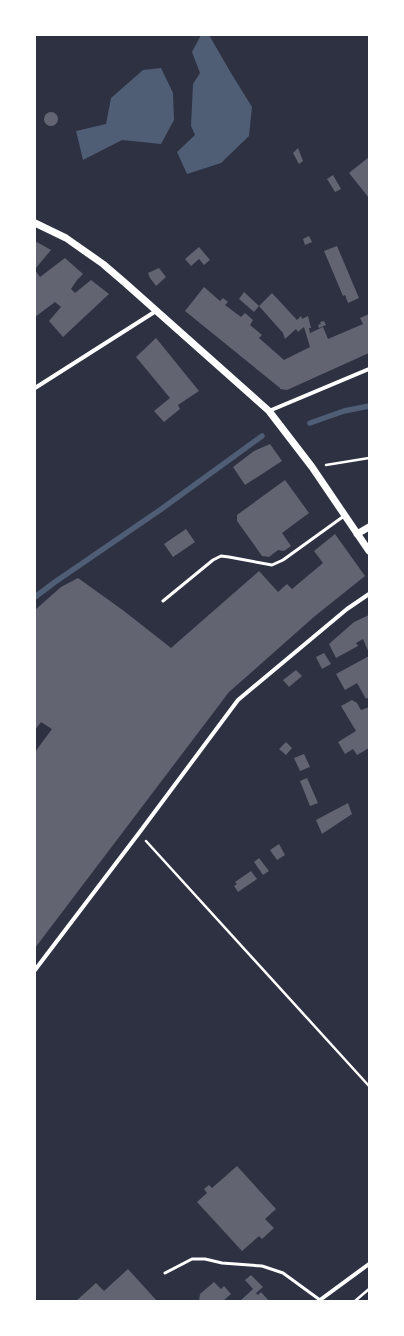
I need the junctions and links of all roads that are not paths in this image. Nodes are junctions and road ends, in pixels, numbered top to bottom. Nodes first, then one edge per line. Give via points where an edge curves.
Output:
1 (35, 223) edge
2 (156, 310) junction
3 (369, 369) edge
4 (35, 388) edge
5 (269, 411) junction
6 (346, 515) junction
7 (369, 527) edge
8 (357, 534) junction
9 (369, 551) edge
10 (369, 594) edge
11 (163, 601) dead end
12 (35, 970) edge
13 (369, 1264) edge
14 (165, 1273) dead end
15 (320, 1300) edge

1 - 2 street via 66,238 103,264
2 - 4 street
2 - 5 street
3 - 5 street
5 - 6 street
6 - 8 street
6 - 11 lane via 272,566 221,556
7 - 8 street
8 - 9 street
10 - 12 street via 347,609 238,700
13 - 15 street
14 - 15 lane via 192,1259 262,1266 283,1273

